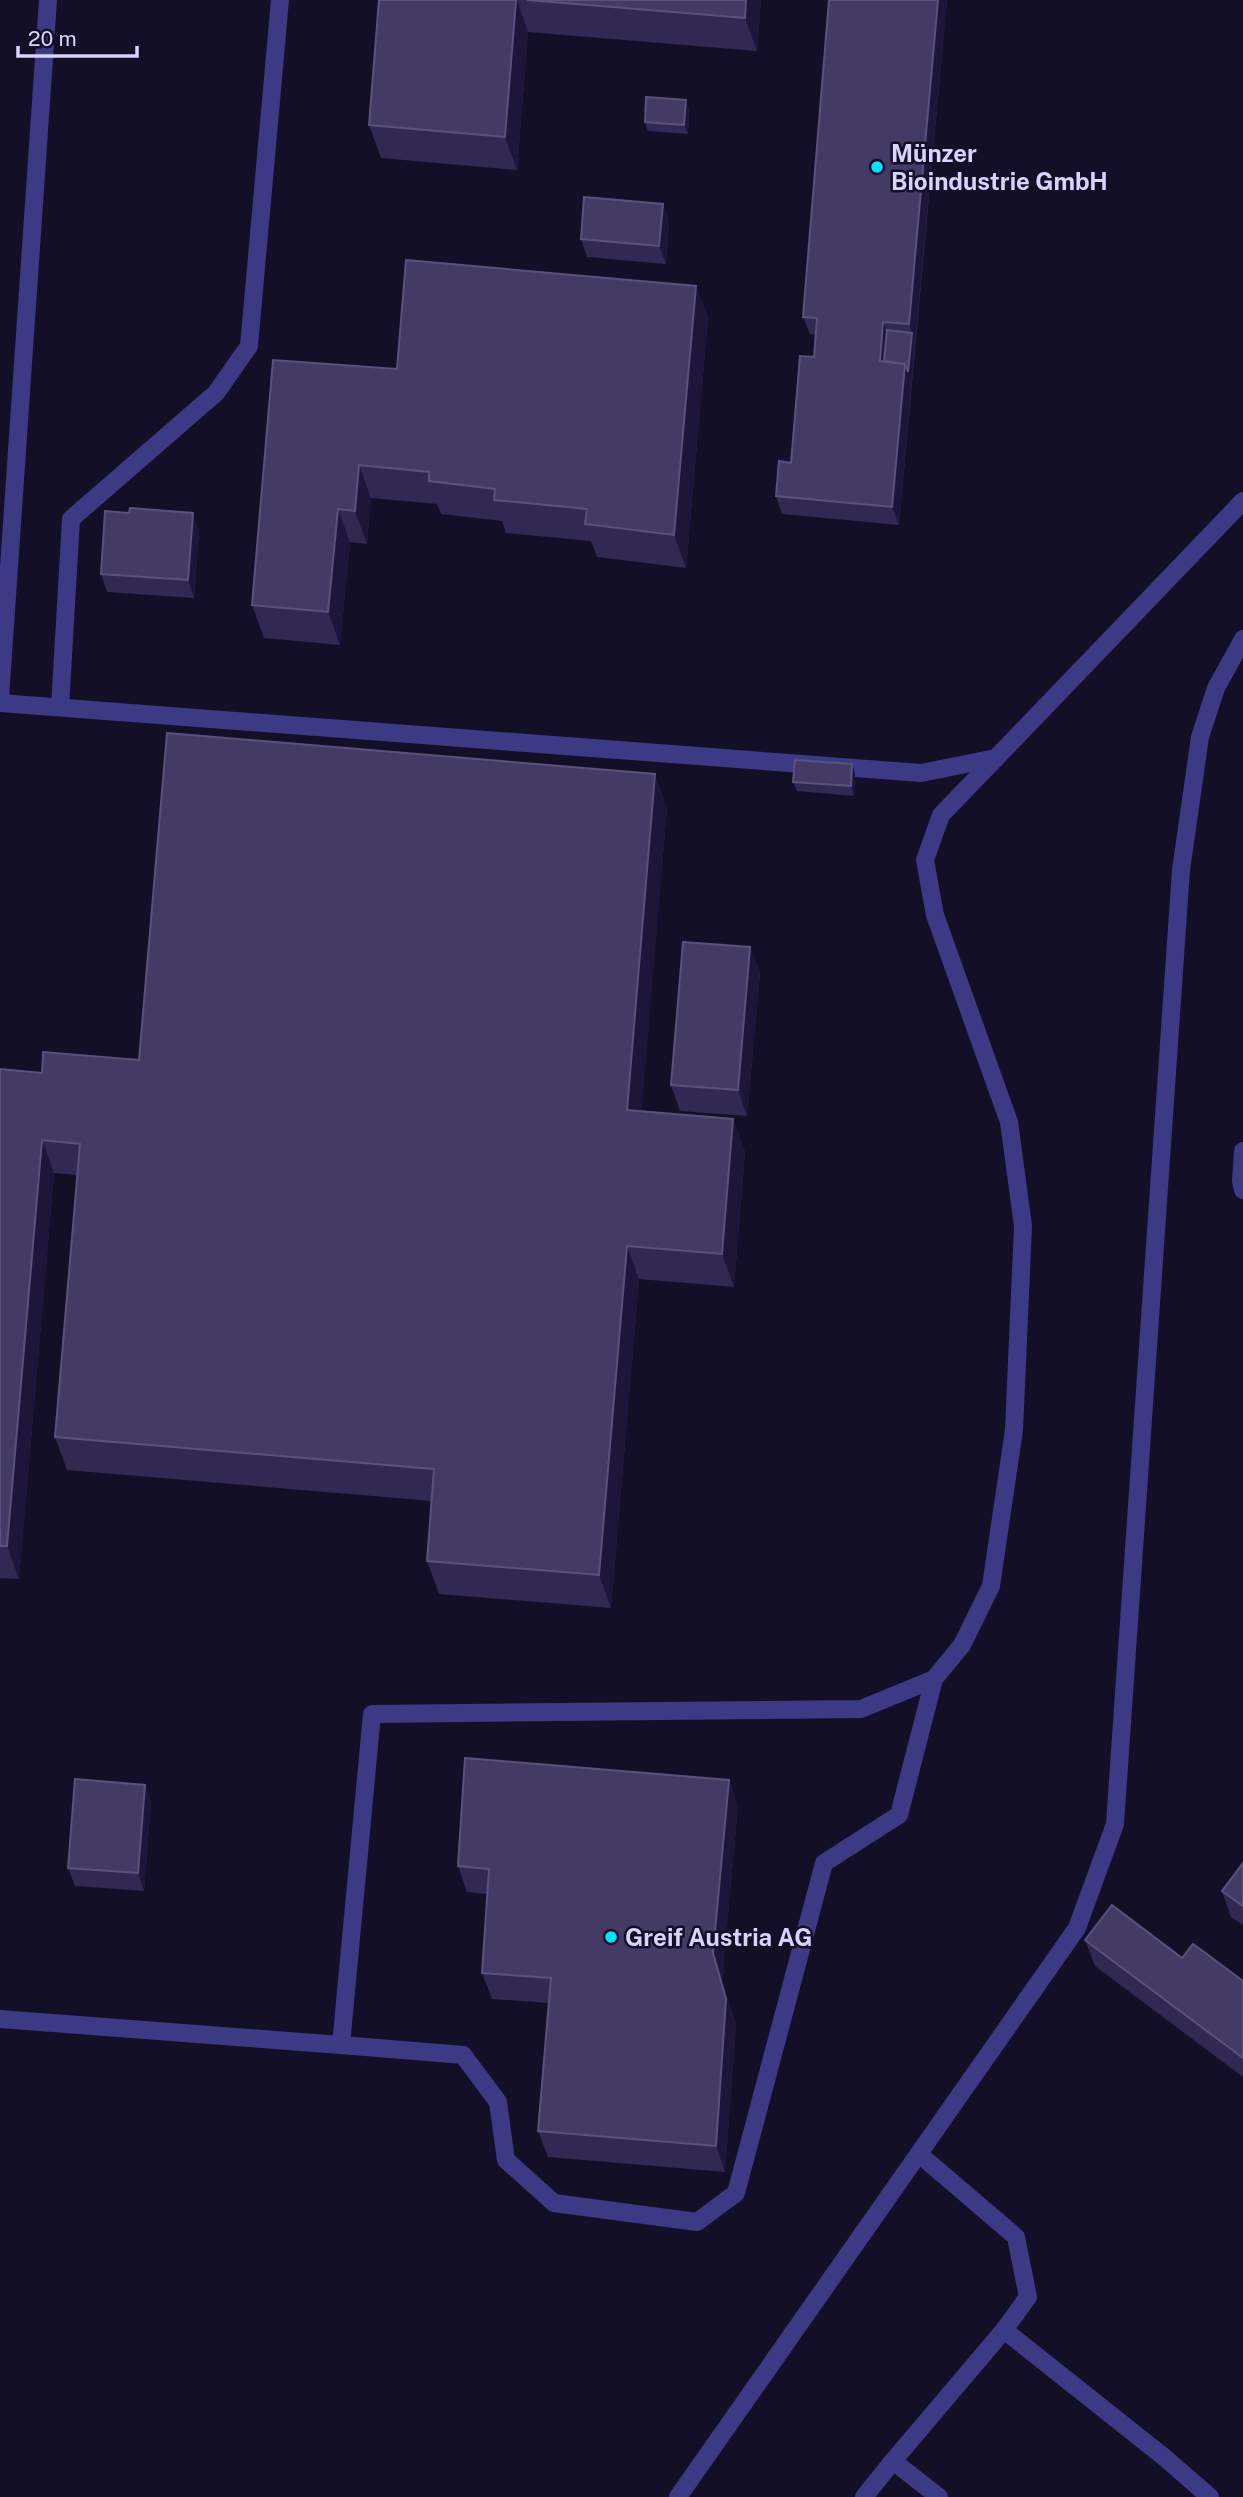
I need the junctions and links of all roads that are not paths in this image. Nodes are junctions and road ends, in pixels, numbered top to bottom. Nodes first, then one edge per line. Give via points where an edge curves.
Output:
1 (48, 0) edge
2 (280, 0) edge
3 (1243, 501) edge
4 (1243, 639) edge
5 (0, 698) edge
6 (0, 703) edge
7 (60, 708) junction
8 (996, 758) junction
9 (1243, 1151) edge
10 (1243, 1190) edge
11 (934, 1679) junction
12 (0, 2019) edge
13 (341, 2045) junction
14 (919, 2154) junction
15 (1004, 2330) junction
16 (893, 2461) junction
17 (678, 2497) edge
18 (864, 2497) edge
19 (939, 2497) edge
20 (1210, 2497) edge

1 - 5 lane
2 - 7 lane via 249,346 216,393 71,519
3 - 8 lane
4 - 14 lane via 1216,688 1200,737 1181,870 1115,1824 1077,1928
6 - 7 lane
7 - 8 lane via 921,773
8 - 11 lane via 941,815 925,860 935,915 1009,1122 1023,1226 1014,1430 991,1586 962,1645
9 - 10 lane
11 - 13 lane via 861,1709 372,1714
11 - 13 lane via 899,1815 824,1863 736,2193 697,2222 554,2203 506,2160 498,2102 463,2055
12 - 13 lane
14 - 15 lane via 1016,2236 1028,2297
14 - 17 lane
15 - 16 lane
15 - 20 lane
16 - 18 lane
16 - 19 lane

